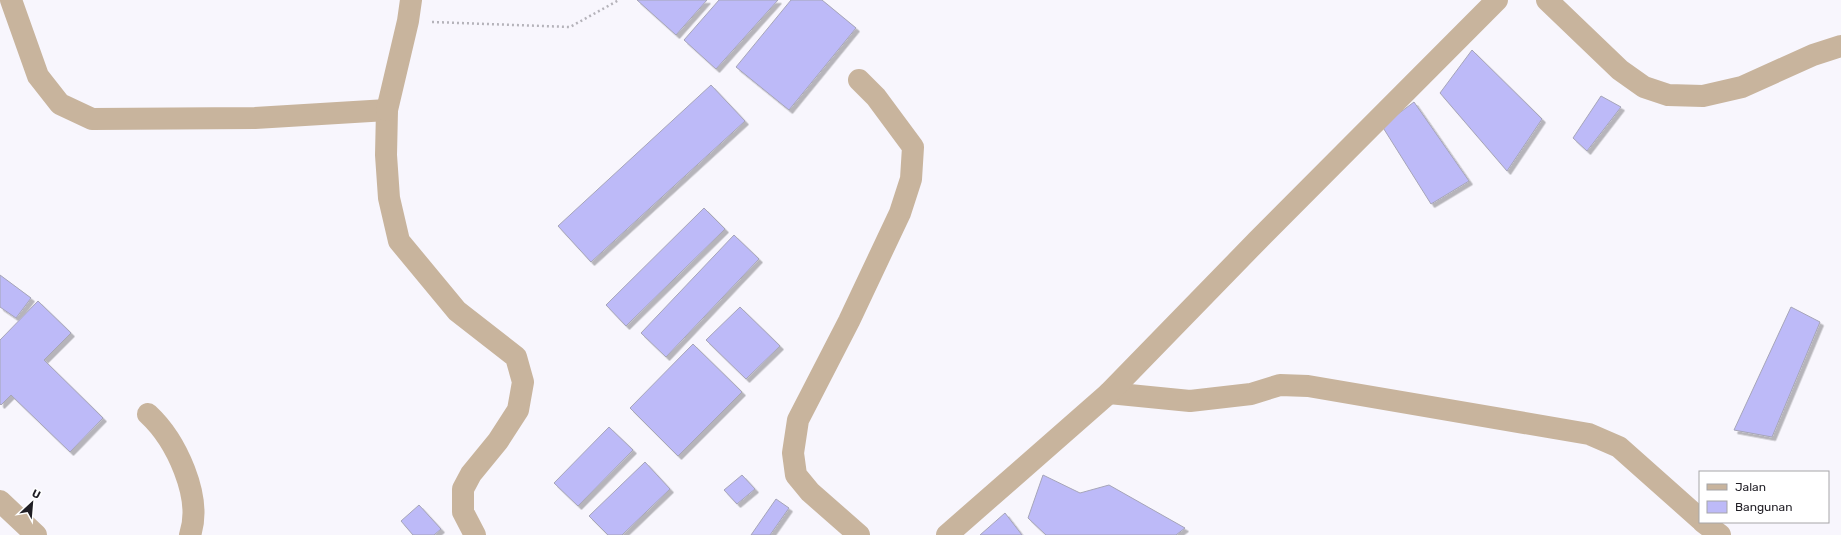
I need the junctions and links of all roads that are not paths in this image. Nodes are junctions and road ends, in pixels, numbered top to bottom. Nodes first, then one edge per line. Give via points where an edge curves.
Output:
1 (11, 0) edge
2 (1497, 0) edge
3 (1547, 0) edge
4 (410, 10) edge
5 (1841, 46) edge
6 (859, 80) dead end
7 (387, 110) junction
8 (1109, 393) junction
9 (148, 414) dead end
10 (0, 501) edge
11 (1699, 519) edge
12 (1700, 523) edge
13 (1704, 523) edge
14 (36, 535) edge
15 (190, 535) edge
16 (475, 535) edge
17 (858, 535) edge
18 (947, 535) edge
19 (1701, 535) edge
20 (1720, 535) edge

1 - 7 street via 38,76 60,104 92,119 255,118
2 - 8 street via 1262,235
3 - 5 street via 1620,70 1644,87 1668,95 1703,96 1742,87 1814,55
4 - 7 street
6 - 17 street via 876,97 913,147 911,179 900,213 798,420 793,453 796,475 810,492
7 - 16 street via 386,155 390,198 399,241 457,311 516,357 523,382 518,410 498,441 471,474 463,489 463,512
8 - 11 street via 1190,401 1251,394 1280,384 1308,386 1589,434 1618,447
8 - 18 street
9 - 15 street via 158,423 183,463 191,492 194,525
10 - 14 street
12 - 19 street
13 - 20 street

